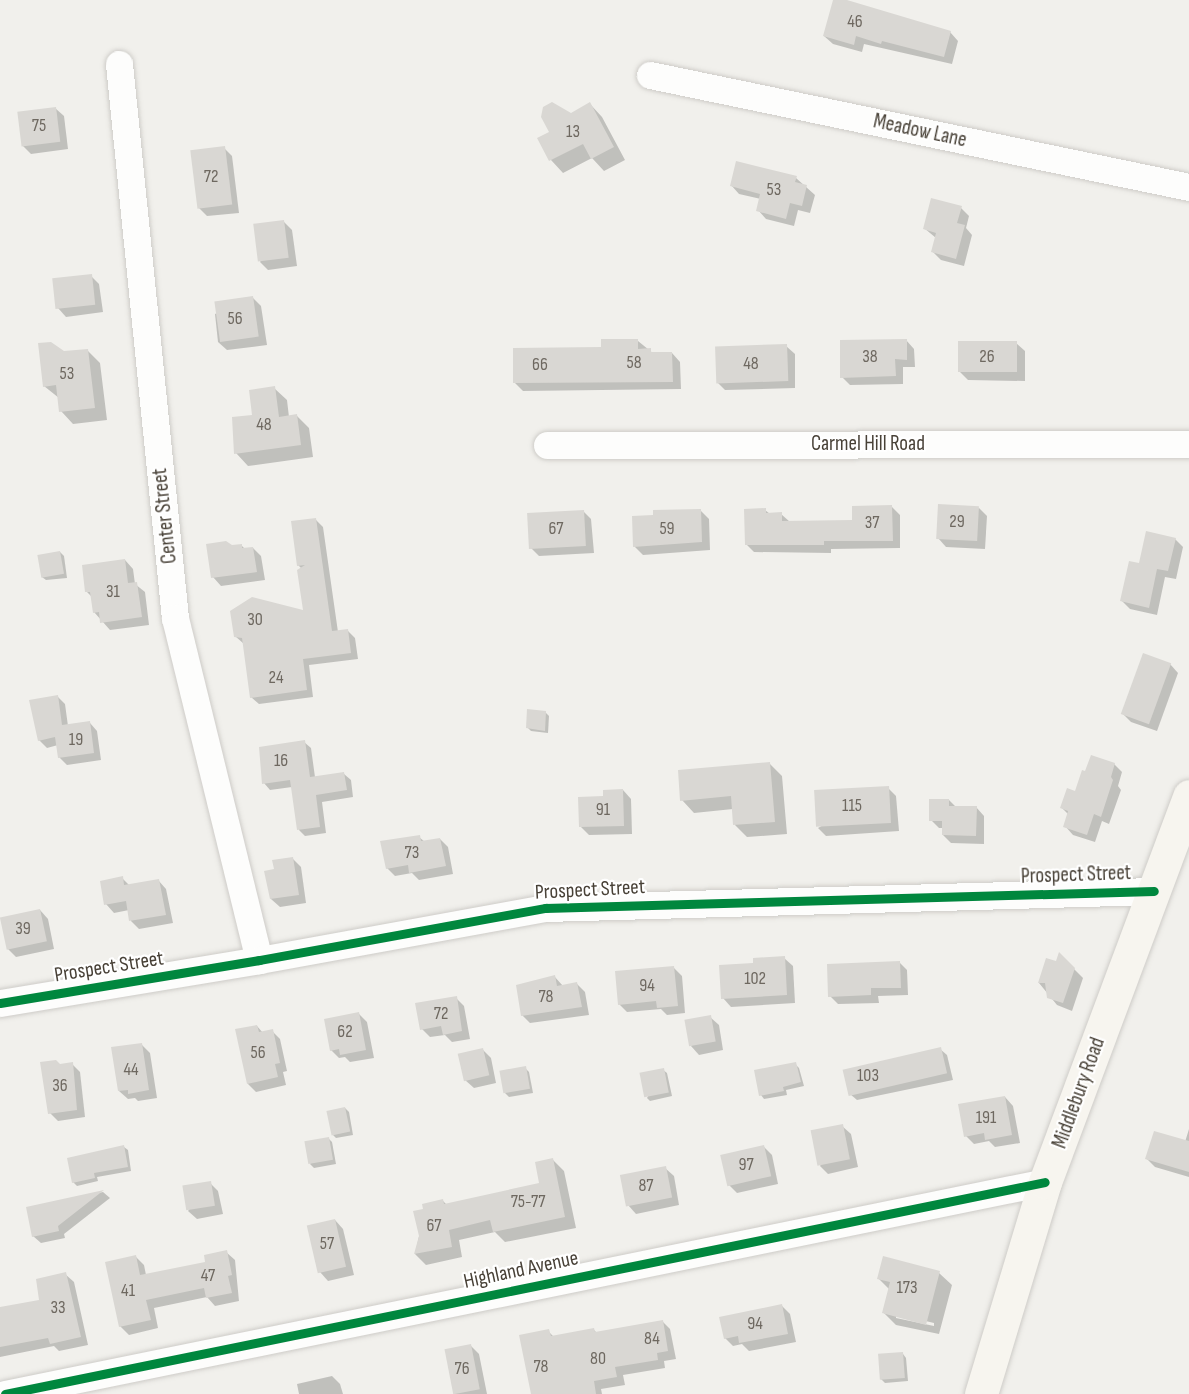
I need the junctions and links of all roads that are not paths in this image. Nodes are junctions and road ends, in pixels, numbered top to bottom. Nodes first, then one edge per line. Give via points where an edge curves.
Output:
1 (119, 64) dead end
2 (650, 75) dead end
3 (1189, 188) edge
4 (1189, 444) edge
5 (547, 445) dead end
6 (1189, 796) edge
7 (1154, 891) junction
8 (259, 960) junction
9 (0, 1003) edge
10 (1045, 1182) junction
11 (4, 1394) edge
12 (981, 1394) edge

1 - 8 street, Center Street via 175,618
2 - 3 street, Meadow Lane
4 - 5 street, Carmel Hill Road
6 - 7 street, Middlebury Road
7 - 8 street, Prospect Street via 545,908
7 - 10 street, Middlebury Road
8 - 9 street, Prospect Street
10 - 11 street, Highland Avenue
10 - 12 street, Middlebury Road

